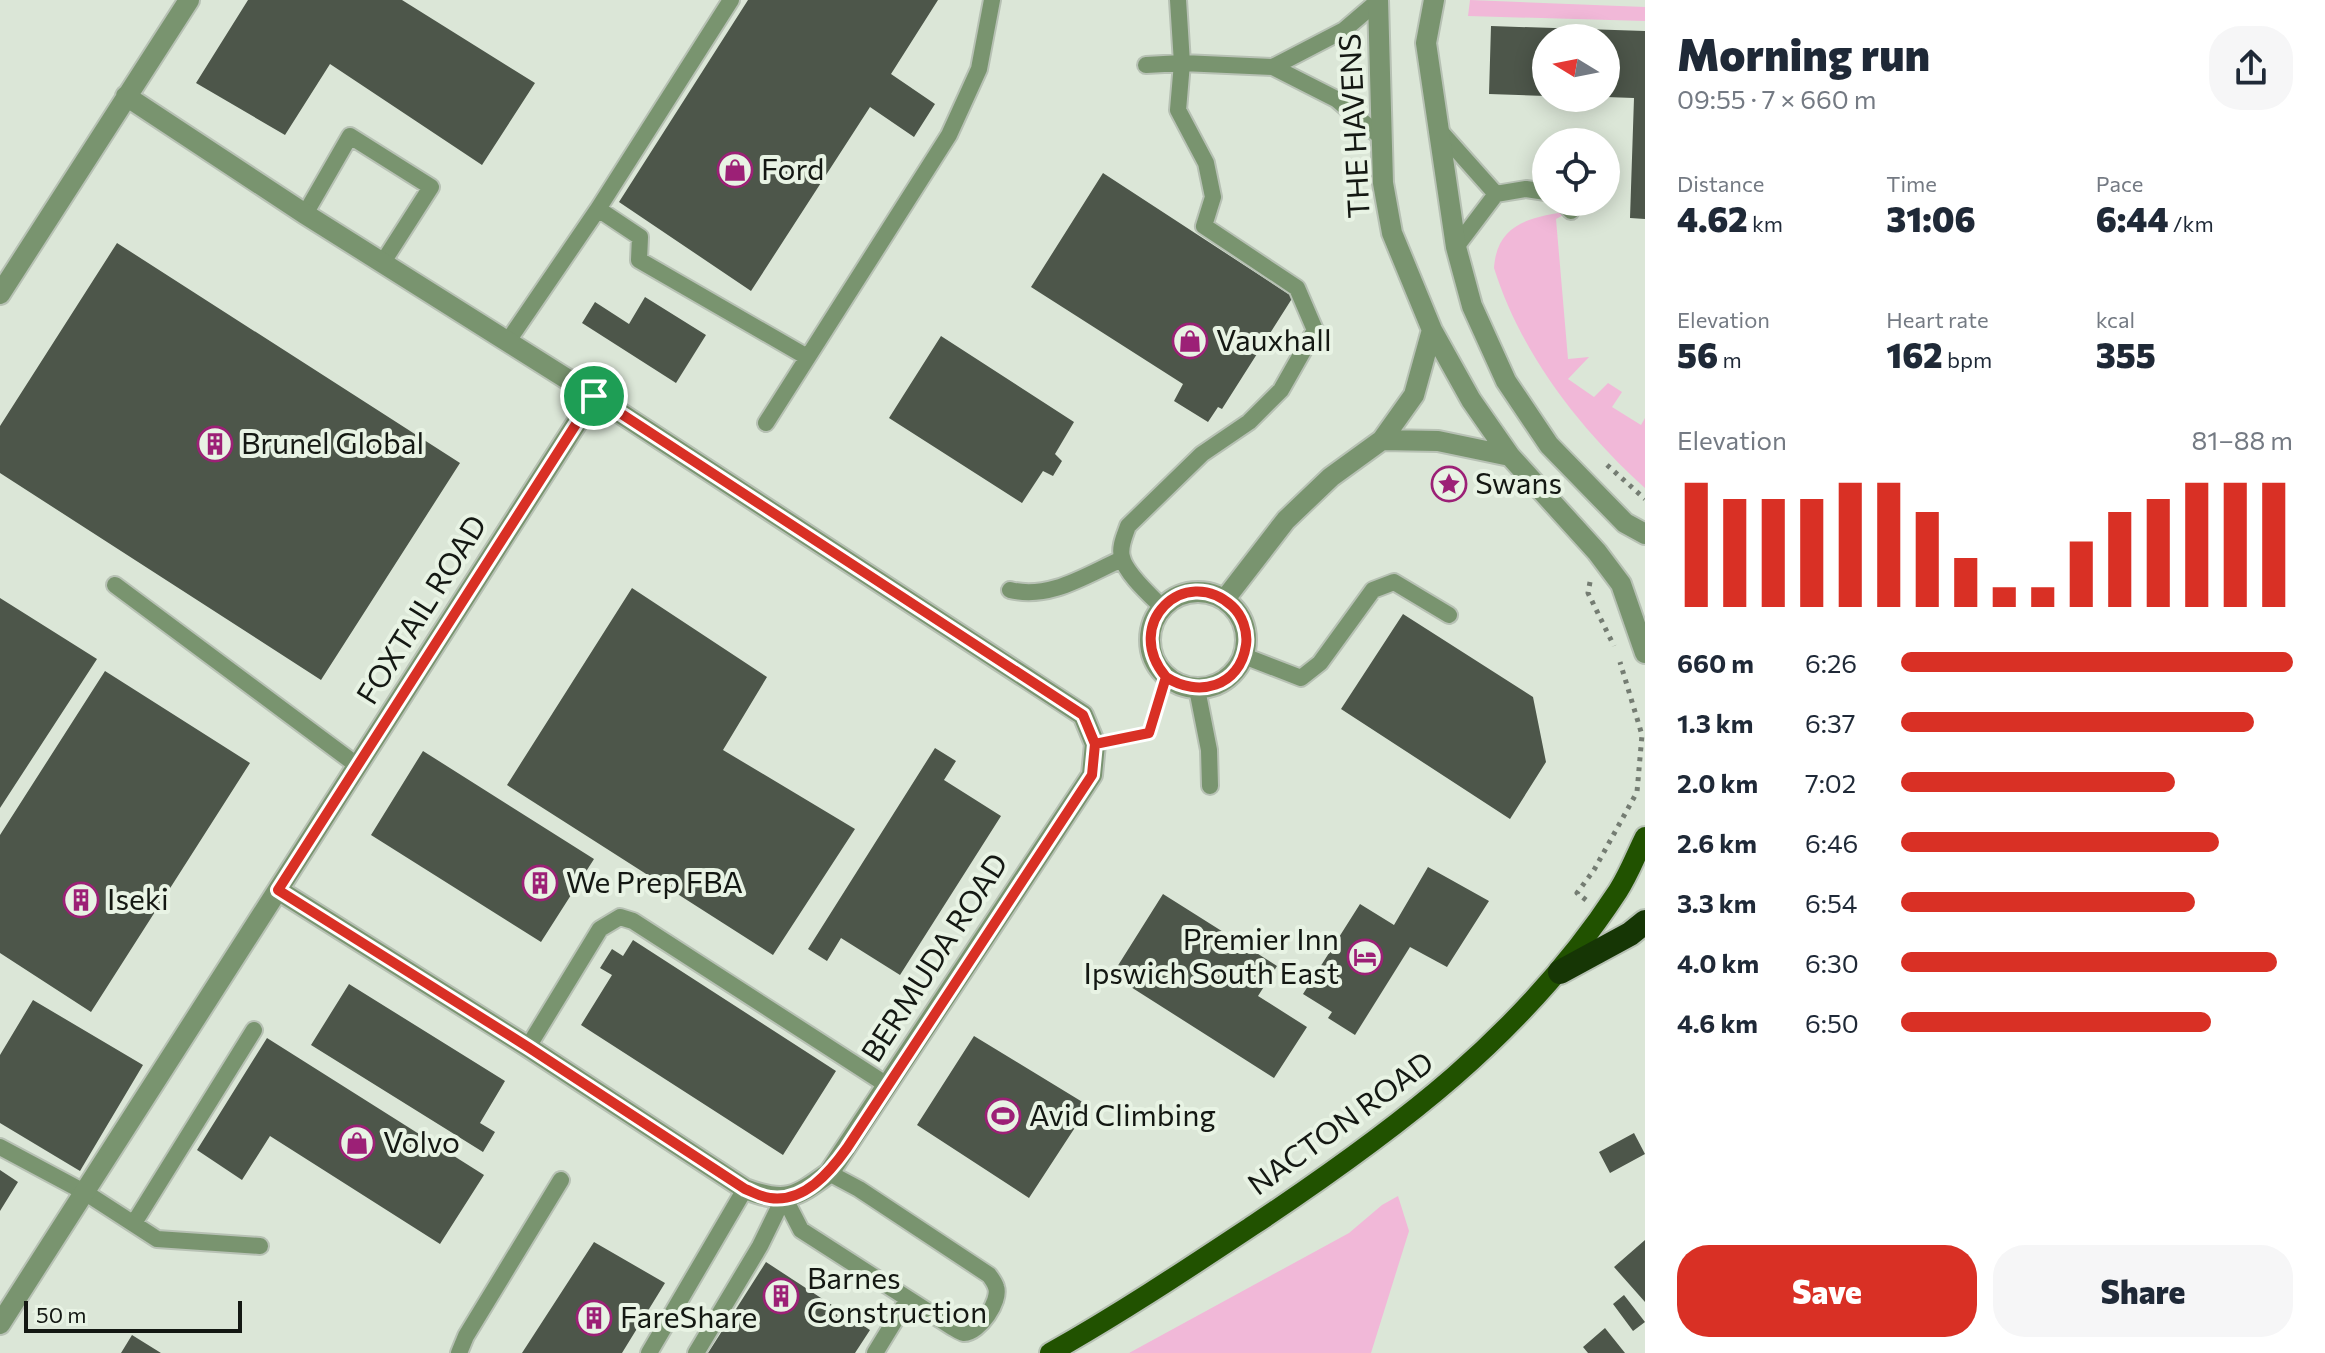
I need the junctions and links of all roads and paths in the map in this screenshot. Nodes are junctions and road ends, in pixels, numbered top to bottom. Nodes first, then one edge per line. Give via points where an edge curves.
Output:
1 (189, 0) edge
2 (731, 0) edge
3 (992, 0) edge
4 (1178, 0) edge
5 (1378, 0) edge
6 (1434, 0) edge
7 (1182, 63) junction
8 (1146, 65) dead end
9 (1273, 67) junction
10 (126, 96) junction
11 (1440, 131) junction
12 (1382, 138) junction
13 (1532, 190) edge
14 (1496, 194) junction
15 (598, 209) junction
16 (305, 214) junction
17 (1456, 247) junction
18 (383, 262) junction
19 (0, 294) edge
20 (1432, 330) junction
21 (508, 341) junction
22 (807, 357) junction
23 (594, 396) junction
24 (766, 423) dead end
25 (1382, 440) junction
26 (1510, 456) junction
27 (1645, 534) edge
28 (1597, 552) junction
29 (1122, 559) junction
30 (115, 585) dead end
31 (1010, 590) dead end
32 (1225, 599) junction
33 (1162, 607) junction
34 (1449, 615) dead end
35 (1645, 653) edge
36 (1244, 656) junction
37 (1166, 677) junction
38 (1197, 689) junction
39 (1095, 744) junction
40 (358, 766) junction
41 (1210, 786) dead end
42 (1637, 792) junction
43 (1645, 793) edge
44 (1645, 837) edge
45 (1645, 870) edge
46 (1620, 888) junction
47 (278, 890) junction
48 (1602, 913) junction
49 (1645, 922) edge
50 (1560, 972) junction
51 (254, 1030) dead end
52 (528, 1047) junction
53 (887, 1085) junction
54 (0, 1147) edge
55 (829, 1173) junction
56 (561, 1180) dead end
57 (745, 1189) junction
58 (86, 1193) junction
59 (784, 1197) junction
60 (134, 1223) junction
61 (260, 1246) dead end
62 (908, 1299) junction
63 (0, 1324) edge
64 (459, 1353) edge
65 (649, 1353) edge
66 (696, 1353) edge
67 (875, 1353) edge
68 (1050, 1353) edge

1 - 10 street
2 - 15 lane
3 - 22 lane via 979,69 949,135
4 - 7 lane
5 - 9 lane via 1344,30
5 - 12 street, THE HAVENS
6 - 11 street via 1426,43
7 - 8 lane
7 - 9 lane
7 - 29 lane via 1178,110 1206,163 1213,197 1204,226 1297,288 1315,330 1281,390 1249,422 1202,454 1128,526
9 - 12 lane via 1336,99
10 - 16 street
10 - 19 street
11 - 14 lane
11 - 17 street
12 - 20 street, THE HAVENS via 1392,233
13 - 14 lane
14 - 17 lane
15 - 21 lane
15 - 22 lane via 640,237 639,260
16 - 18 street
16 - 18 lane via 350,136 431,187
17 - 27 street via 1472,306 1506,381 1549,445 1625,523
18 - 21 street
20 - 25 street via 1414,395
20 - 26 street, THE HAVENS
21 - 23 street
22 - 24 lane
23 - 39 street via 1083,715
23 - 40 street, FOXTAIL ROAD
25 - 26 street via 1438,441
25 - 32 street via 1331,477 1286,520
26 - 28 street, THE HAVENS
28 - 35 street, THE HAVENS via 1621,584
28 - 42 path via 1588,593 1617,650 1642,735
29 - 31 lane via 1052,591
29 - 33 lane
30 - 40 lane
32 - 33 street via 1199,591
32 - 36 street via 1244,625
33 - 37 street via 1154,620 1150,651
34 - 36 lane via 1394,582 1373,590 1320,663 1301,678
36 - 38 street via 1225,680
37 - 38 street
37 - 39 path via 1149,733
38 - 41 lane
39 - 53 street, BERMUDA ROAD via 1092,775
40 - 47 street, FOXTAIL ROAD
42 - 43 path
42 - 48 path via 1577,893
44 - 46 main road, NACTON ROAD
45 - 46 main road, NACTON ROAD
46 - 48 main road, NACTON ROAD
47 - 52 street
47 - 58 street, FOXTAIL ROAD
48 - 50 main road, NACTON ROAD
49 - 50 highway
50 - 68 main road, NACTON ROAD via 1460,1073 1353,1159 1119,1314
51 - 60 lane
52 - 53 lane via 600,929 620,917
52 - 57 street
53 - 55 street, BERMUDA ROAD
54 - 58 lane
55 - 59 street, BERMUDA ROAD via 804,1192
55 - 62 lane via 989,1275 997,1288 992,1310 966,1333
56 - 64 lane
57 - 59 street
57 - 65 lane
58 - 60 lane
58 - 63 street, FOXTAIL ROAD
59 - 62 lane via 801,1230
59 - 66 lane
60 - 61 lane via 157,1239
62 - 67 lane

